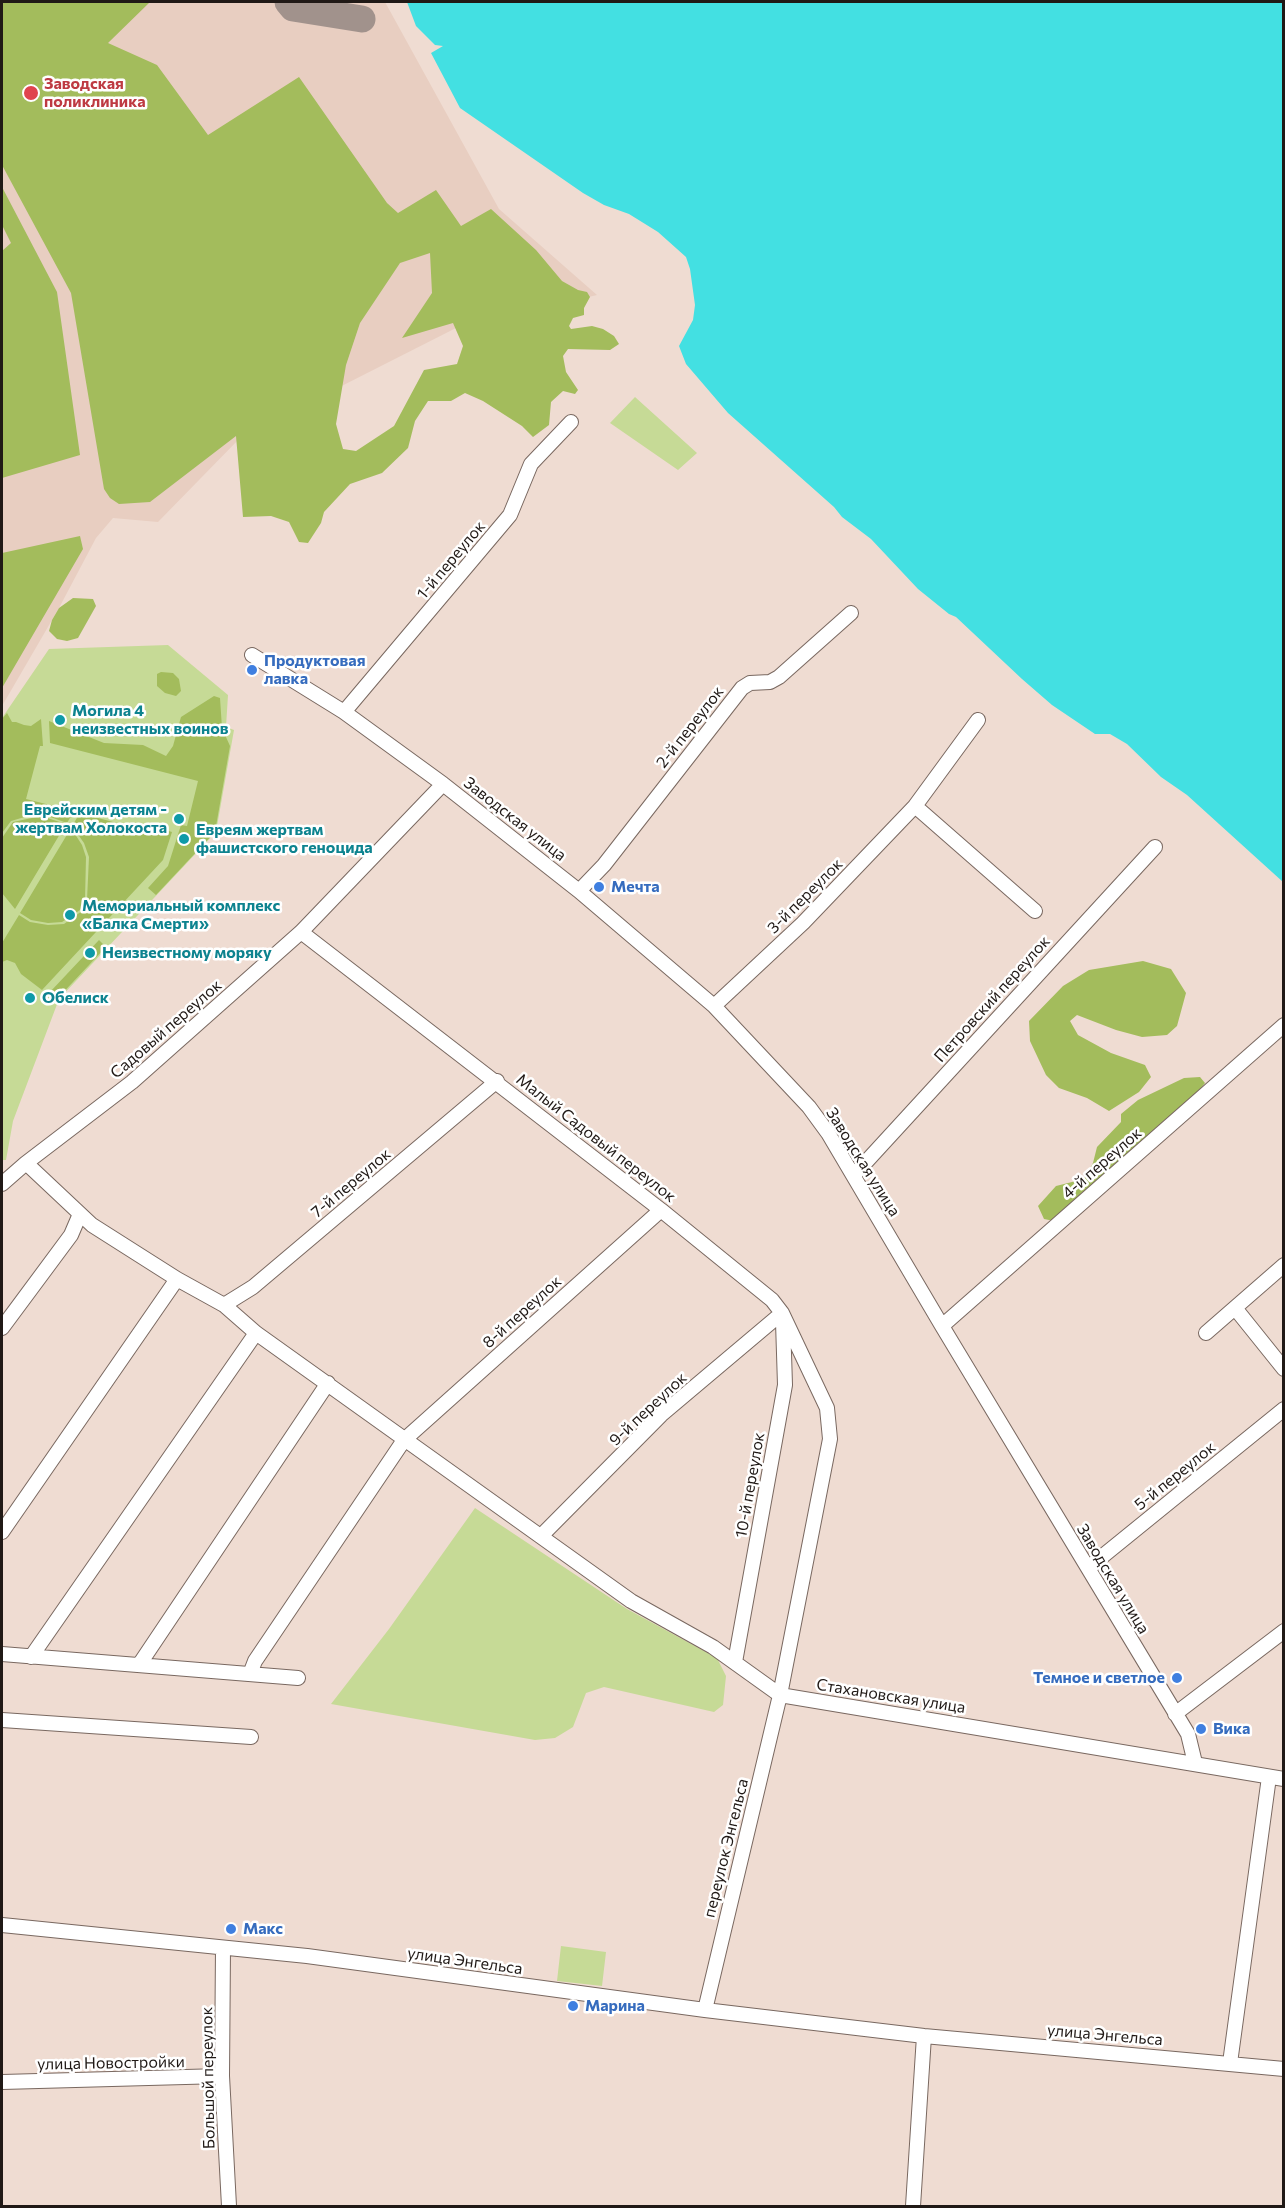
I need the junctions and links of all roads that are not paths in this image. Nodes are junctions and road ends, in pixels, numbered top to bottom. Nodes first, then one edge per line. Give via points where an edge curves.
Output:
1 (571, 422) dead end
2 (851, 613) dead end
3 (252, 655) dead end
4 (344, 712) junction
5 (978, 720) dead end
6 (443, 784) junction
7 (915, 806) junction
8 (1155, 847) dead end
9 (579, 891) junction
10 (1035, 911) dead end
11 (301, 932) junction
12 (714, 1006) junction
13 (1284, 1025) edge
14 (496, 1081) junction
15 (26, 1163) junction
16 (854, 1175) junction
17 (2, 1184) edge
18 (661, 1210) junction
19 (80, 1214) junction
20 (1284, 1265) edge
21 (177, 1279) junction
22 (224, 1305) junction
23 (1235, 1308) junction
24 (782, 1314) junction
25 (942, 1326) junction
26 (2, 1328) edge
27 (256, 1333) junction
28 (1206, 1333) dead end
29 (1284, 1369) edge
30 (328, 1383) junction
31 (1284, 1409) edge
32 (405, 1440) junction
33 (2, 1532) edge
34 (542, 1535) junction
35 (1088, 1568) junction
36 (1284, 1631) edge
37 (2, 1654) edge
38 (31, 1657) junction
39 (735, 1662) junction
40 (139, 1665) junction
41 (250, 1674) junction
42 (298, 1678) dead end
43 (780, 1695) junction
44 (1176, 1714) junction
45 (2, 1720) edge
46 (250, 1737) dead end
47 (1195, 1763) junction
48 (1276, 1778) edge
49 (2, 1925) edge
50 (223, 1948) junction
51 (705, 2010) junction
52 (924, 2036) junction
53 (1230, 2063) junction
54 (1284, 2068) edge
55 (222, 2076) junction
56 (2, 2082) edge
57 (229, 2206) edge
58 (913, 2206) edge

1 - 4 street, 1-й переулок via 531,464 510,515
2 - 9 street, 2-й переулок via 779,677 742,688 604,865
3 - 4 street, Заводская улица
4 - 6 street, Заводская улица
5 - 7 street, 3-й переулок
6 - 9 street, Заводская улица
6 - 11 street, Садовый переулок
7 - 10 street
7 - 12 street, 3-й переулок via 803,923
8 - 16 street, Петровский переулок
9 - 12 street, Заводская улица
11 - 14 street, Малый Садовый переулок
11 - 15 street, Садовый переулок via 132,1082
12 - 16 street, Заводская улица via 809,1107
13 - 25 street, 4-й переулок
14 - 18 street, Малый Садовый переулок
14 - 22 street, 7-й переулок via 254,1287
15 - 17 street, Садовый переулок
15 - 19 street
16 - 25 street, Заводская улица
18 - 24 street, Малый Садовый переулок via 772,1300
18 - 32 street, 8-й переулок
19 - 21 street
19 - 26 street via 71,1235
20 - 23 street
21 - 22 street
21 - 33 street
22 - 27 street
23 - 28 street
23 - 29 street
24 - 34 street, 9-й переулок via 661,1415
24 - 39 street, 10-й переулок via 785,1385
24 - 43 street, Малый Садовый переулок via 827,1408 830,1438
25 - 35 street, Заводская улица
27 - 30 street
27 - 38 street
30 - 32 street
30 - 40 street
31 - 35 street, 5-й переулок
32 - 34 street
32 - 41 street, 8-й переулок via 255,1661
34 - 39 street via 631,1601
35 - 44 street, Заводская улица
36 - 44 street
37 - 38 street
38 - 40 street
39 - 43 street
40 - 41 street
41 - 42 street
43 - 47 street, Стахановская улица
43 - 51 street, переулок Энгельса
44 - 47 street, Заводская улица via 1191,1743
45 - 46 street
47 - 48 street, Стахановская улица
48 - 53 street
49 - 50 street, улица Энгельса
50 - 51 street, улица Энгельса
50 - 55 street, Большой переулок
51 - 52 street, улица Энгельса
52 - 53 street, улица Энгельса
52 - 58 street
53 - 54 street, улица Энгельса
55 - 56 street, улица Новостройки
55 - 57 street, Большой переулок

